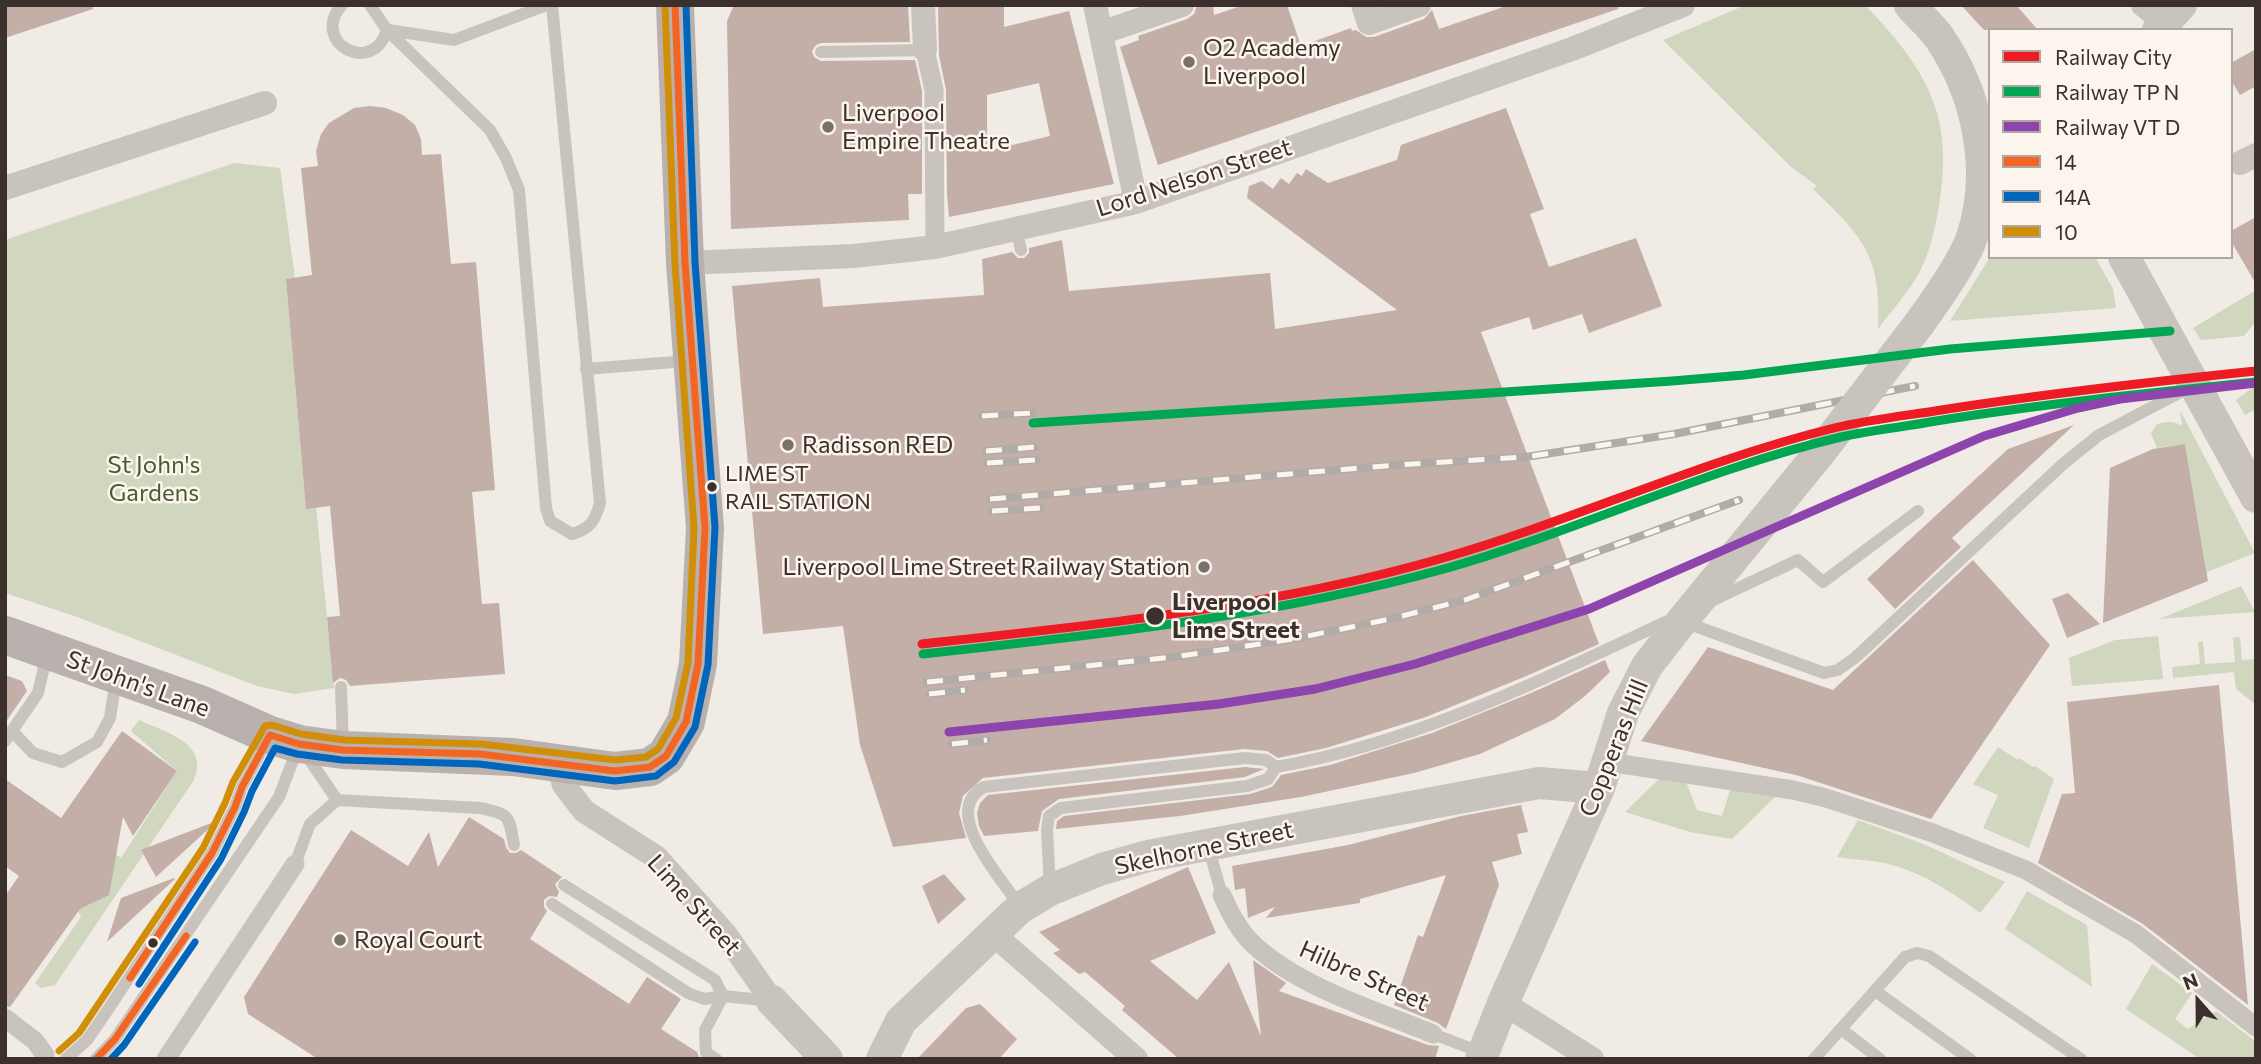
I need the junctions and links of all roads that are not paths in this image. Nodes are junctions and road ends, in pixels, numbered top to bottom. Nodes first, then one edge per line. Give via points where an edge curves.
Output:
1 (342, 5) edge
2 (370, 5) edge
3 (550, 5) edge
4 (674, 5) edge
5 (923, 5) edge
6 (1095, 5) edge
7 (1182, 5) edge
8 (1363, 5) edge
9 (1419, 5) edge
10 (1683, 5) edge
11 (1910, 5) edge
12 (1635, 14) edge
13 (387, 30) junction
14 (1101, 33) junction
15 (925, 50) junction
16 (821, 52) dead end
17 (265, 103) dead end
18 (1986, 150) edge
19 (5, 188) edge
20 (1136, 202) junction
21 (935, 247) junction
22 (2125, 259) edge
23 (685, 263) junction
24 (692, 361) junction
25 (586, 369) junction
26 (2194, 384) junction
27 (2256, 497) edge
28 (1918, 511) dead end
29 (1682, 621) junction
30 (5, 635) edge
31 (48, 652) junction
32 (116, 676) junction
33 (341, 687) dead end
34 (8, 736) edge
35 (284, 740) junction
36 (343, 750) junction
37 (557, 762) junction
38 (1276, 767) junction
39 (1604, 775) junction
40 (337, 800) junction
41 (514, 845) dead end
42 (1208, 846) junction
43 (295, 864) joint
44 (564, 885) dead end
45 (1050, 890) junction
46 (1222, 895) joint
47 (552, 904) dead end
48 (1020, 908) junction
49 (993, 934) junction
50 (1875, 991) junction
51 (723, 996) junction
52 (772, 1001) junction
53 (1503, 1003) junction
54 (5, 1018) edge
55 (2256, 1027) edge
56 (1841, 1029) junction
57 (1433, 1034) joint
58 (46, 1055) dead end
59 (1482, 1056) edge
60 (68, 1058) edge
61 (96, 1059) edge
62 (166, 1059) edge
63 (716, 1059) edge
64 (827, 1059) edge
65 (883, 1059) edge
66 (1136, 1059) edge
67 (1592, 1059) edge
68 (1814, 1059) edge
69 (1880, 1059) edge
70 (1970, 1059) edge
71 (2081, 1059) edge

1 - 13 lane via 332,24 333,33 349,52 378,47
2 - 13 lane
3 - 13 lane via 454,40
3 - 25 lane
4 - 23 main road
5 - 15 street
6 - 14 street
7 - 14 street
8 - 9 street via 1368,23
10 - 12 street, Lord Nelson Street
11 - 18 street, Copperas Hill via 1938,37 1961,78
12 - 20 street, Lord Nelson Street via 1572,49
13 - 25 lane via 490,130 519,190 546,508 550,521 572,534 595,521 600,503
14 - 20 street
15 - 16 lane
15 - 21 street via 934,90
17 - 19 street
18 - 29 street, Copperas Hill, bridge via 1972,239 1942,291 1822,450
20 - 21 street, Lord Nelson Street via 1019,239
21 - 23 street, Lord Nelson Street via 854,256
22 - 26 street
23 - 24 main road
24 - 25 lane
24 - 37 main road, St John's Lane via 705,528 698,663 685,722 666,756 650,767 615,771
26 - 27 street
26 - 29 lane via 2099,435 1838,670 1824,673 1801,666
28 - 38 lane via 1823,582 1798,560 1469,711 1332,756
29 - 39 street, Copperas Hill via 1647,666 1623,713
30 - 31 main road, St John's Lane
31 - 32 main road, St John's Lane
31 - 34 lane via 38,693
32 - 34 lane via 110,718 97,741 62,762 33,753
32 - 35 main road, St John's Lane via 202,705
33 - 36 lane
35 - 36 main road, St John's Lane
35 - 40 lane
35 - 60 lane via 242,787 212,853 87,1040
35 - 61 lane via 279,797 130,1018
36 - 37 main road, St John's Lane via 480,754
37 - 52 street, Lime Street via 564,785 584,811 656,857 726,934
38 - 45 lane via 1268,779 1247,786 1061,808 1049,816 1047,830
38 - 48 lane via 1266,760 1245,758 984,787 972,793 968,806 972,837
39 - 42 street, Skelhorne Street via 1539,783
39 - 53 street, Copperas Hill
39 - 55 street via 1793,790 1933,833 2026,870 2136,934
40 - 41 lane via 503,813
40 - 43 lane via 310,824
42 - 45 street, Skelhorne Street via 1136,859
42 - 46 lane, Hilbre Street
43 - 62 street
44 - 51 lane via 715,979
45 - 48 street, Skelhorne Street
46 - 57 street, Hilbre Street via 1233,920 1253,944 1294,975
47 - 51 lane via 688,993 704,999
48 - 49 street, Skelhorne Street
49 - 65 street, Skelhorne Street via 901,1021
49 - 66 street
50 - 56 lane
50 - 70 lane
50 - 71 lane via 1905,957 1923,954
51 - 52 lane
51 - 63 lane via 705,1030 706,1053
52 - 64 street, Lime Street
53 - 59 street, Copperas Hill
53 - 67 street
54 - 58 street
56 - 68 lane
56 - 69 lane
57 - 59 lane, Hilbre Street

